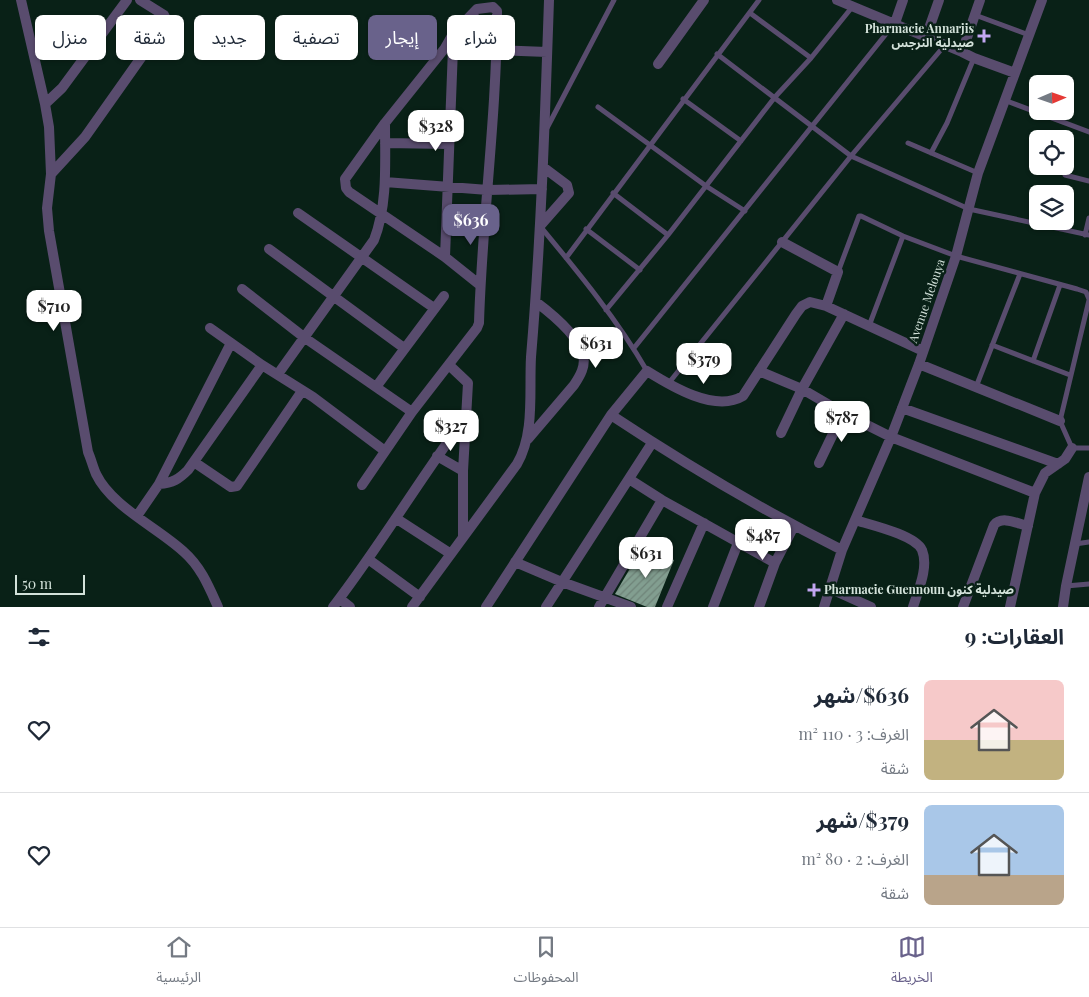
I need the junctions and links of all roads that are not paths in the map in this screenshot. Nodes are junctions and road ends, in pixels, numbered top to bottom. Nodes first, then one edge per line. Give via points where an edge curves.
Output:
1 (21, 0) edge
2 (127, 0) edge
3 (140, 0) edge
4 (549, 0) edge
5 (614, 0) edge
6 (704, 0) edge
7 (759, 0) edge
8 (837, 0) edge
9 (903, 0) edge
10 (939, 0) edge
11 (980, 0) edge
12 (1042, 0) edge
13 (858, 5) edge
14 (750, 13) junction
15 (470, 15) edge
16 (497, 15) edge
17 (975, 15) junction
18 (895, 24) junction
19 (1029, 35) junction
20 (926, 37) junction
21 (946, 45) junction
22 (447, 50) edge
23 (515, 51) edge
24 (547, 52) junction
25 (962, 52) junction
26 (717, 54) junction
27 (811, 58) junction
28 (974, 58) junction
29 (449, 60) edge
30 (496, 60) edge
31 (658, 64) dead end
32 (1015, 73) junction
33 (775, 97) junction
34 (683, 100) junction
35 (1004, 100) junction
36 (45, 104) junction
37 (598, 108) dead end
38 (384, 123) junction
39 (812, 127) junction
40 (545, 132) junction
41 (1089, 132) edge
42 (741, 141) junction
43 (384, 142) junction
44 (908, 143) dead end
45 (449, 144) junction
46 (650, 144) junction
47 (931, 153) junction
48 (851, 156) junction
49 (543, 167) junction
50 (978, 173) junction
51 (51, 174) junction
52 (1065, 175) dead end
53 (1089, 181) edge
54 (384, 182) junction
55 (447, 186) junction
56 (706, 186) junction
57 (542, 189) junction
58 (488, 190) junction
59 (613, 193) junction
60 (969, 209) junction
61 (745, 211) junction
62 (298, 213) dead end
63 (382, 216) junction
64 (1089, 218) edge
65 (540, 226) junction
66 (586, 229) junction
67 (668, 235) junction
68 (1087, 235) edge
69 (904, 236) junction
70 (782, 242) junction
71 (269, 249) dead end
72 (956, 256) junction
73 (362, 257) junction
74 (445, 257) junction
75 (566, 258) junction
76 (640, 270) junction
77 (838, 272) junction
78 (1020, 274) junction
79 (480, 284) junction
80 (1060, 284) junction
81 (242, 289) dead end
82 (334, 296) junction
83 (444, 296) dead end
84 (1089, 299) edge
85 (536, 302) junction
86 (826, 306) junction
87 (434, 308) junction
88 (606, 310) junction
89 (844, 314) junction
90 (1087, 319) edge
91 (868, 327) junction
92 (210, 328) dead end
93 (305, 338) junction
94 (231, 343) junction
95 (992, 344) junction
96 (404, 348) junction
97 (634, 348) junction
98 (923, 351) junction
99 (1034, 361) junction
100 (449, 364) junction
101 (918, 364) junction
102 (262, 365) junction
103 (647, 371) junction
104 (759, 371) junction
105 (278, 374) junction
106 (1070, 375) junction
107 (668, 384) junction
108 (376, 387) junction
109 (976, 387) junction
110 (802, 390) junction
111 (302, 391) junction
112 (902, 408) junction
113 (412, 412) junction
114 (843, 413) junction
115 (611, 415) junction
116 (465, 418) junction
117 (1060, 421) junction
118 (781, 433) dead end
119 (890, 437) junction
120 (528, 439) junction
121 (652, 442) junction
122 (1072, 448) junction
123 (1089, 448) edge
124 (385, 451) junction
125 (437, 456) junction
126 (194, 462) junction
127 (819, 463) dead end
128 (1058, 464) junction
129 (463, 471) junction
130 (1089, 477) edge
131 (629, 478) junction
132 (159, 484) junction
133 (362, 485) dead end
134 (1035, 493) junction
135 (662, 500) junction
136 (137, 516) junction
137 (397, 519) junction
138 (855, 520) junction
139 (704, 523) junction
140 (794, 526) junction
141 (1028, 526) junction
142 (463, 537) junction
143 (738, 542) junction
144 (1089, 542) edge
145 (1074, 544) junction
146 (842, 550) junction
147 (451, 554) junction
148 (368, 559) junction
149 (515, 562) junction
150 (775, 563) junction
151 (562, 582) junction
152 (1089, 584) edge
153 (1066, 586) junction
154 (831, 589) junction
155 (604, 596) junction
156 (420, 597) junction
157 (336, 603) edge
158 (218, 607) edge
159 (350, 607) edge
160 (412, 607) edge
161 (486, 607) edge
162 (546, 607) edge
163 (599, 607) edge
164 (632, 607) edge
165 (667, 607) edge
166 (713, 607) edge
167 (759, 607) edge
168 (824, 607) edge
169 (871, 607) edge
170 (913, 607) edge
171 (963, 607) edge
172 (1010, 607) edge
173 (1063, 607) edge

1 - 36 street
2 - 36 street via 62,88
3 - 51 street via 164,15 166,21 85,137
4 - 24 street
5 - 40 lane
6 - 31 street
7 - 14 lane
8 - 13 street
9 - 18 street
10 - 20 street
11 - 17 street
12 - 19 street, Avenue Melouya
13 - 18 street
13 - 27 lane
14 - 26 lane
14 - 27 lane
15 - 16 street via 477,9 493,7
17 - 19 lane
17 - 25 street
18 - 20 street
18 - 39 lane
19 - 32 street, Avenue Melouya
20 - 21 street
21 - 25 street
21 - 48 lane
22 - 38 street
23 - 24 street
24 - 40 street
25 - 28 street
26 - 33 lane
26 - 34 lane
27 - 33 lane
28 - 32 street
28 - 47 lane
29 - 45 street
30 - 58 street
32 - 35 street, Avenue Melouya
33 - 39 lane
33 - 42 lane
34 - 42 lane
34 - 46 lane
35 - 41 lane
35 - 50 street, Avenue Melouya
36 - 51 street
37 - 46 lane
38 - 43 street
38 - 63 street via 346,179 349,192
39 - 48 lane
39 - 61 lane
40 - 49 street
42 - 56 lane
43 - 45 street
43 - 54 street
44 - 47 lane
45 - 55 street
46 - 56 lane
46 - 59 lane
47 - 50 lane
48 - 60 lane
48 - 70 lane
49 - 57 street
49 - 65 street via 567,185 569,193
50 - 60 street, Avenue Melouya
51 - 136 street via 47,208 49,231 88,452 105,488
52 - 53 lane
54 - 55 street
54 - 63 street
55 - 58 street
55 - 74 street
56 - 61 lane
56 - 67 lane
57 - 58 street
57 - 65 street
58 - 79 street
59 - 66 lane
59 - 67 lane
60 - 68 lane
60 - 72 street, Avenue Melouya
61 - 97 lane
62 - 73 street
63 - 73 street via 374,240
63 - 74 street
64 - 68 lane
65 - 75 lane
65 - 85 street
66 - 75 lane
66 - 76 lane
67 - 76 lane
69 - 72 lane
69 - 77 lane via 860,216
69 - 91 lane
70 - 77 street
70 - 107 lane
71 - 82 street
72 - 78 lane
72 - 98 street, Avenue Melouya
73 - 82 street
73 - 87 street
74 - 79 street
75 - 88 lane
76 - 88 lane
77 - 86 street
78 - 80 lane
78 - 95 lane
79 - 100 street via 477,328
80 - 84 lane via 1086,292
80 - 99 lane
81 - 93 street
82 - 93 street
82 - 96 street
83 - 87 street
84 - 90 lane
85 - 120 street
85 - 120 street via 571,334 583,355 584,366 574,385
86 - 89 street
86 - 104 street via 810,302 802,306
87 - 96 street
88 - 97 lane
89 - 91 street
89 - 110 street
90 - 106 lane
91 - 98 street
92 - 94 street
93 - 105 street
93 - 108 street
94 - 102 street
94 - 132 street
95 - 99 lane
95 - 109 lane
96 - 108 street
97 - 103 lane
98 - 101 street, Avenue Melouya
99 - 106 lane
100 - 113 street
100 - 116 street via 468,383
101 - 109 street
101 - 112 street, Avenue Melouya
102 - 105 street
102 - 126 street
103 - 107 street
103 - 115 street
104 - 107 street via 743,396 727,402 689,395
104 - 110 street
105 - 111 street
106 - 117 lane
108 - 113 street
109 - 117 street
110 - 114 street
110 - 118 street
111 - 124 street
111 - 126 street via 237,486 228,486
112 - 119 street, Avenue Melouya
112 - 128 street
113 - 124 street
114 - 119 street
114 - 127 street
115 - 121 street
115 - 149 street
116 - 125 street
116 - 129 street
117 - 122 lane
119 - 134 street
119 - 138 street, Avenue Melouya
120 - 142 street via 517,464
121 - 131 street
121 - 140 street
122 - 123 lane
122 - 128 street
124 - 133 street
125 - 129 street
125 - 137 street
126 - 132 street via 178,479
128 - 134 street via 1045,473
129 - 142 street
130 - 145 street
131 - 135 street
131 - 151 street
132 - 136 street
134 - 141 street
135 - 139 street
135 - 155 street
136 - 158 street via 196,565
137 - 147 street
137 - 148 street
138 - 146 street, Avenue Melouya
138 - 170 street via 906,537 921,548 924,570
139 - 143 street
139 - 165 street
140 - 146 street
140 - 150 street
141 - 171 street via 1002,519 994,525
141 - 172 street
142 - 147 street
143 - 150 street
143 - 166 street
144 - 145 lane
145 - 153 street
146 - 154 street, Avenue Melouya
147 - 156 street
148 - 156 street
148 - 157 street
149 - 151 street
149 - 161 street
150 - 167 street
151 - 155 street
151 - 162 street
152 - 153 lane
153 - 173 street
154 - 168 street, Avenue Melouya
154 - 169 street
155 - 163 street
155 - 164 street
156 - 160 street
157 - 159 street

